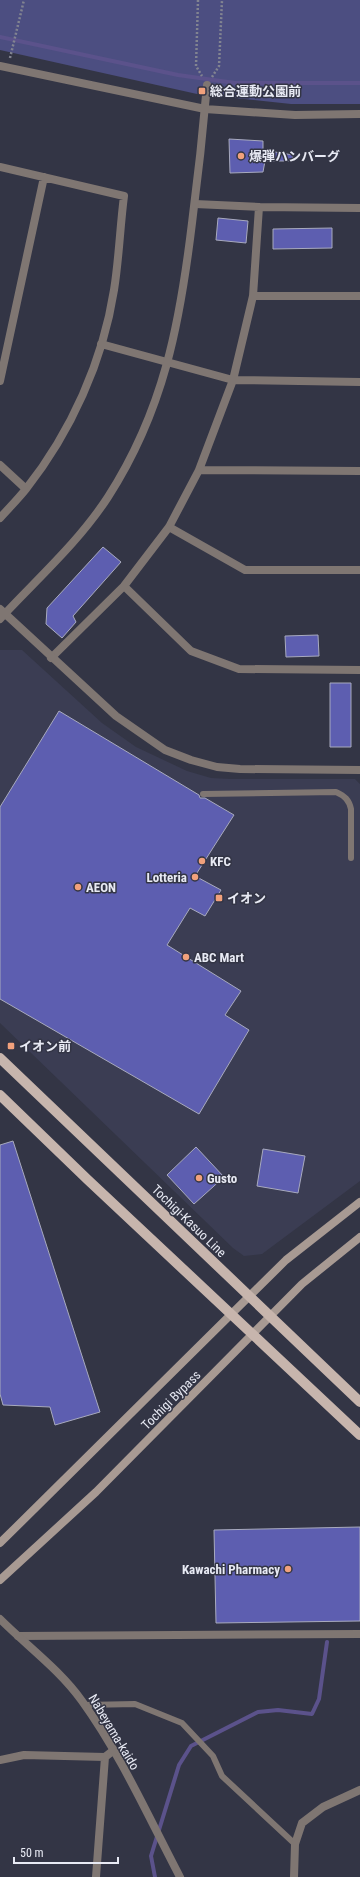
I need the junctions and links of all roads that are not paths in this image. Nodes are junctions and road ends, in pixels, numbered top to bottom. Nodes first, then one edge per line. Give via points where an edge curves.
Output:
1 (4, 67) edge
2 (207, 85) road end
3 (205, 109) junction
4 (360, 114) edge
5 (0, 167) edge
6 (44, 177) junction
7 (195, 204) junction
8 (259, 207) junction
9 (360, 208) edge
10 (253, 296) junction
11 (360, 296) edge
12 (101, 344) junction
13 (168, 363) junction
14 (233, 380) junction
15 (0, 381) edge
16 (360, 382) edge
17 (0, 465) edge
18 (199, 470) junction
19 (360, 470) edge
20 (26, 489) junction
21 (0, 518) edge
22 (169, 527) junction
23 (360, 570) edge
24 (124, 586) junction
25 (2, 614) edge
26 (52, 658) junction
27 (360, 670) edge
28 (360, 770) edge
29 (203, 794) dead end
30 (351, 858) dead end
31 (0, 1058) edge
32 (0, 1095) edge
33 (360, 1202) edge
34 (360, 1237) edge
35 (250, 1296) junction
36 (231, 1314) junction
37 (271, 1316) junction
38 (253, 1334) junction
39 (360, 1402) edge
40 (360, 1435) edge
41 (0, 1543) edge
42 (0, 1580) edge
43 (0, 1619) edge
44 (360, 1634) edge
45 (18, 1636) junction
46 (85, 1705) junction
47 (114, 1750) junction
48 (105, 1757) junction
49 (0, 1760) edge
50 (360, 1790) edge
51 (295, 1844) junction
52 (96, 1877) edge
53 (180, 1877) edge
54 (294, 1877) edge

1 - 3 street
2 - 3 street
3 - 4 street via 295,115
3 - 7 street
5 - 6 street
6 - 12 street via 124,196 114,291
6 - 15 street
7 - 8 street
7 - 13 street via 180,310
8 - 9 street
8 - 10 street
10 - 11 street
10 - 14 street
12 - 13 street
12 - 20 street via 86,387 62,436
13 - 14 street
13 - 25 street via 150,415 108,497 76,540
14 - 16 street
14 - 18 street
17 - 20 street
18 - 19 street
18 - 22 street
20 - 21 street
22 - 23 street via 245,570
22 - 24 street
24 - 26 street
24 - 27 street via 191,651 239,669
25 - 26 street
26 - 28 street via 135,731 165,750 191,760 217,767 240,769
29 - 30 lane via 336,792 350,802
31 - 35 main road, Tochigi-Kasuo Line
32 - 36 main road
33 - 35 main road, Tochigi Bypass via 286,1260
34 - 37 main road, Tochigi Bypass via 302,1284
35 - 36 main road, Tochigi Bypass
35 - 37 main road, Tochigi-Kasuo Line
36 - 38 main road
36 - 41 main road, Tochigi Bypass
37 - 38 main road, Tochigi Bypass
37 - 39 main road, Tochigi-Kasuo Line
38 - 40 main road
38 - 42 main road, Tochigi Bypass via 96,1492
43 - 45 street, Nabeyama-kaido
44 - 45 street
45 - 46 street, Nabeyama-kaido via 51,1666
46 - 47 street, Nabeyama-kaido
46 - 51 lane via 135,1704 182,1722 213,1756 222,1776
47 - 48 street
47 - 53 street, Nabeyama-kaido
48 - 49 street via 24,1755
48 - 52 street
50 - 51 street via 323,1806 302,1823
51 - 54 street

